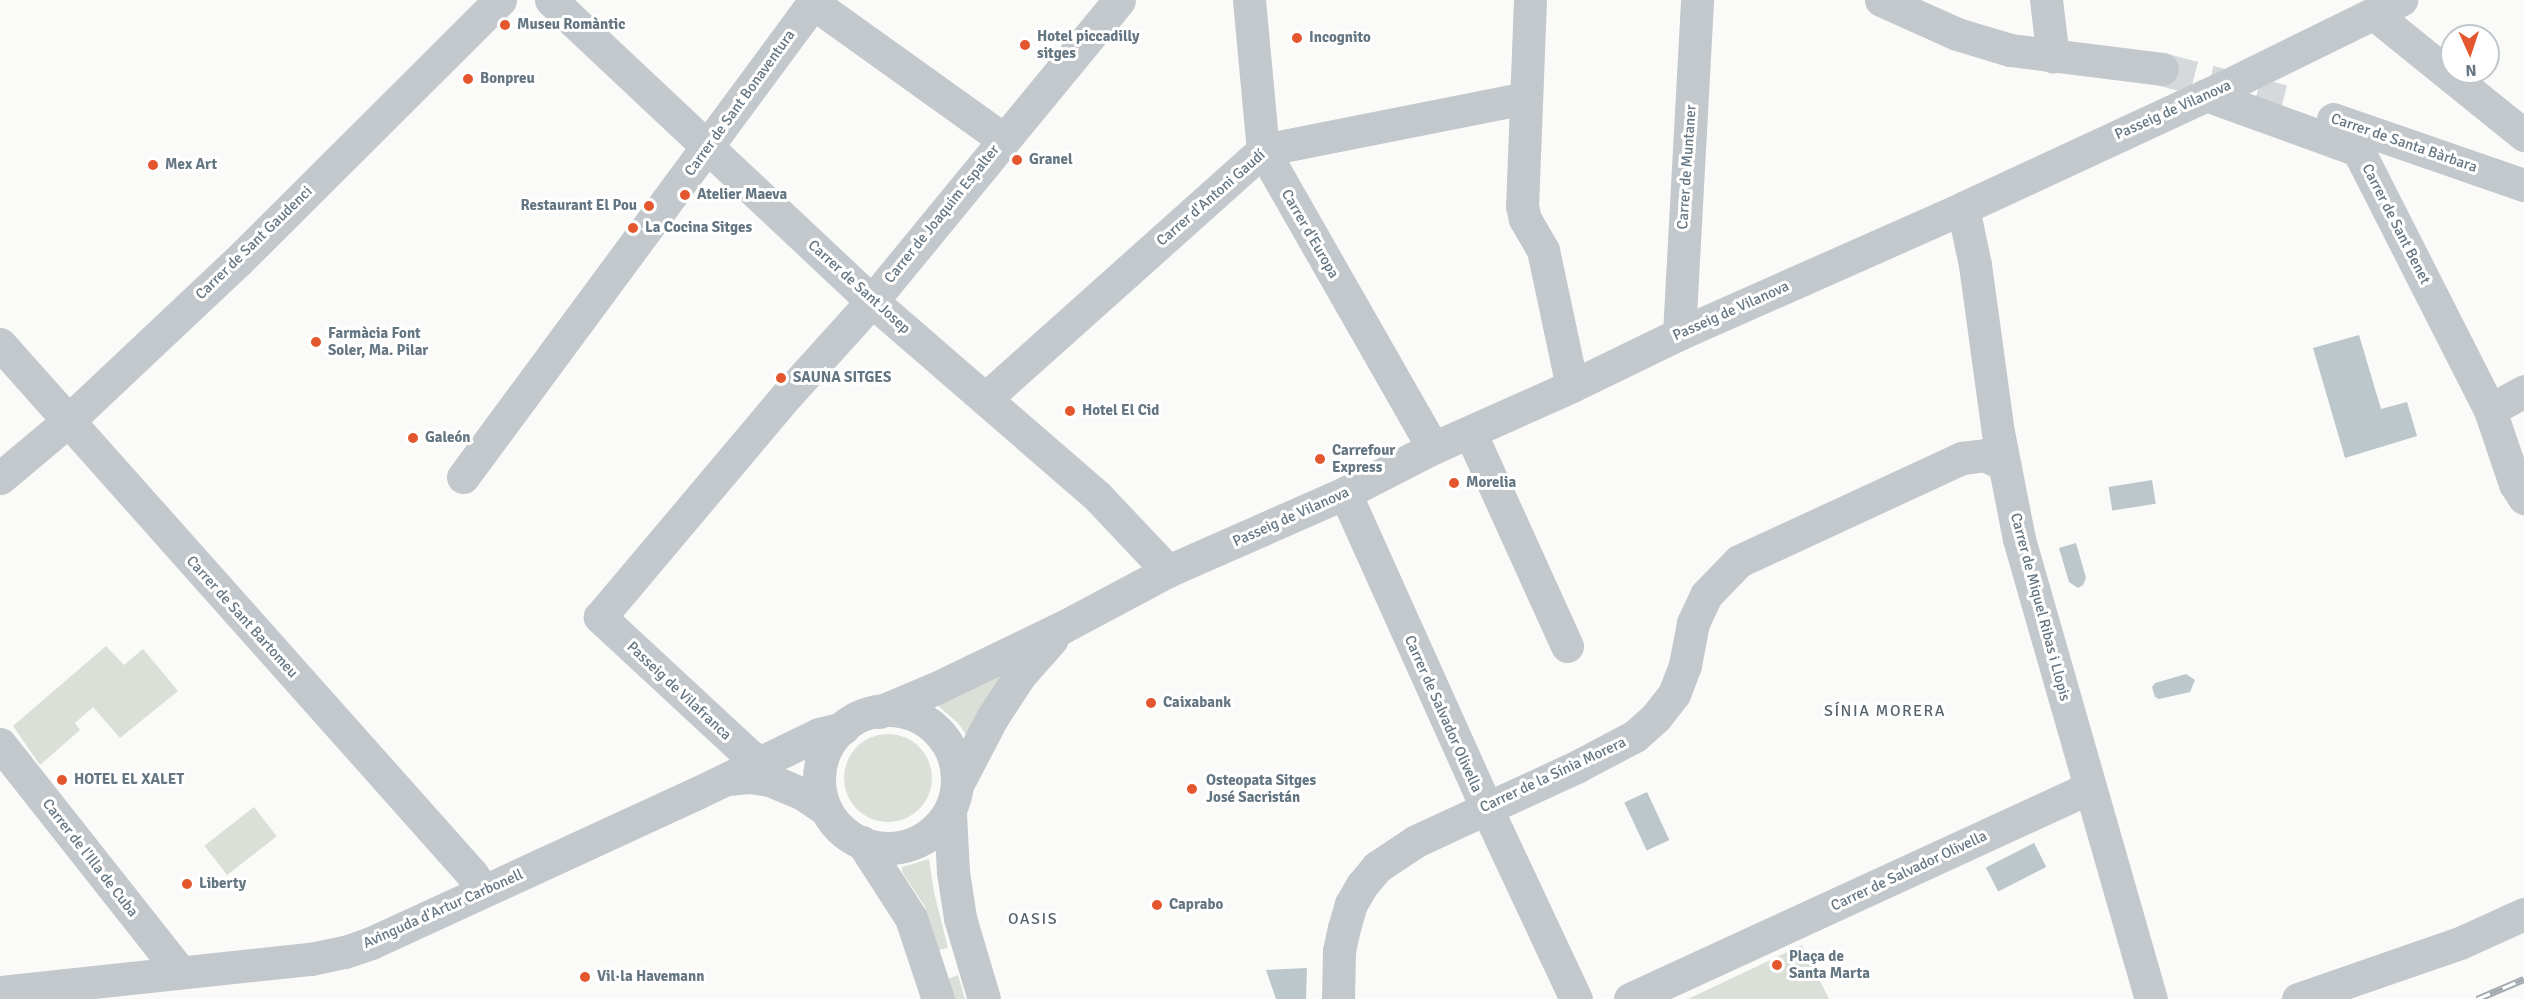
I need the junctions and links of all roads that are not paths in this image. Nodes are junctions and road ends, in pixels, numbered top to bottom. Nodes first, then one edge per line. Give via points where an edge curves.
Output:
1 (500, 0) edge
2 (551, 0) edge
3 (1119, 0) edge
4 (1249, 0) edge
5 (1530, 0) edge
6 (1697, 0) edge
7 (1881, 0) edge
8 (2046, 0) edge
9 (2388, 7) edge
10 (2053, 57) junction
11 (2162, 69) tunnel mouth
12 (2206, 95) junction
13 (1525, 98) junction
14 (2283, 101) tunnel mouth
15 (2524, 135) edge
16 (1003, 139) junction
17 (707, 147) junction
18 (1263, 150) junction
19 (2524, 185) edge
20 (1963, 208) junction
21 (872, 301) junction
22 (1678, 334) junction
23 (0, 344) edge
24 (1572, 386) junction
25 (2524, 391) edge
26 (986, 398) junction
27 (2490, 410) junction
28 (68, 421) junction
29 (1470, 432) junction
30 (1433, 448) junction
31 (2005, 465) junction
32 (464, 477) dead end
33 (0, 478) edge
34 (1345, 493) junction
35 (2524, 498) edge
36 (1168, 571) junction
37 (600, 617) joint
38 (1063, 627) junction
39 (1567, 646) dead end
40 (879, 712) junction
41 (843, 728) junction
42 (0, 744) edge
43 (761, 762) junction
44 (726, 780) junction
45 (2088, 784) junction
46 (953, 799) junction
47 (1486, 807) junction
48 (824, 808) junction
49 (862, 842) junction
50 (483, 891) junction
51 (2524, 914) edge
52 (180, 972) junction
53 (0, 992) edge
54 (938, 999) edge
55 (984, 999) edge
56 (1338, 999) edge
57 (1576, 999) edge
58 (1630, 999) edge
59 (2151, 999) edge
60 (2298, 999) edge

1 - 28 street, Carrer de Sant Gaudenci via 238,261
2 - 17 street, Carrer de Sant Josep
3 - 16 street, Carrer de Joaquim Espalter
4 - 18 street, Carrer d'Europa
5 - 13 street
6 - 22 street, Carrer de Muntaner
7 - 10 street via 1957,34 2010,50
8 - 10 street
9 - 12 street, Passeig de Vilanova
9 - 15 street
10 - 11 street
12 - 20 street, Passeig de Vilanova
12 - 27 street, Carrer de Sant Benet via 2358,150
13 - 18 street, Carrer d'Antoni Gaudí
13 - 24 street via 1522,206 1543,250
14 - 19 street, Carrer de Santa Bàrbara
16 - 17 street, Carrer de Sant Bonaventura via 813,3
16 - 21 street, Carrer de Joaquim Espalter
17 - 21 street, Carrer de Sant Josep
17 - 32 street, Carrer de Sant Bonaventura
18 - 26 street, Carrer d'Antoni Gaudí
18 - 30 street, Carrer d'Europa
20 - 22 street, Passeig de Vilanova
20 - 31 street, Carrer de Miquel Ribas i Llopis
21 - 26 street, Carrer de Sant Josep
21 - 37 street, Carrer de Joaquim Espalter via 788,393
22 - 24 street, Passeig de Vilanova
23 - 28 street, Carrer de Sant Bartomeu
24 - 29 street, Passeig de Vilanova
25 - 27 street
26 - 36 street, Carrer de Sant Josep via 1098,497
27 - 35 street, Carrer de Sant Benet via 2515,484
28 - 33 street, Carrer de Sant Gaudenci
28 - 50 street, Carrer de Sant Bartomeu via 472,874
29 - 30 street, Passeig de Vilanova
29 - 39 street
30 - 34 street, Passeig de Vilanova
31 - 45 street, Carrer de Miquel Ribas i Llopis via 2019,539
31 - 47 street, Carrer de la Sínia Morera via 1985,454 1962,458 1739,561 1706,595 1693,623 1685,665 1674,694 1656,717 1635,736 1608,751
34 - 36 street, Passeig de Vilanova
34 - 47 street, Carrer de Salvador Olivella
36 - 38 street, Passeig de Vilanova
37 - 43 street, Passeig de Vilafranca
38 - 40 street, Passeig de Vilanova
38 - 46 street, Passeig de Vilanova via 1020,675 992,718
40 - 41 street via 859,716
40 - 46 street via 913,715 940,733 955,761
41 - 43 street, Avinguda d'Artur Carbonell via 819,734
41 - 48 street via 822,756 819,771
42 - 52 street, Carrer de l'Illa de Cuba
43 - 44 street, Avinguda d'Artur Carbonell
44 - 48 street, Avinguda d'Artur Carbonell via 770,780
44 - 50 street, Avinguda d'Artur Carbonell
45 - 58 street, Carrer de Salvador Olivella via 2078,793
45 - 59 street, Carrer de Miquel Ribas i Llopis
46 - 49 street via 933,832 916,843 897,848
46 - 55 street via 953,872 960,918
47 - 56 street, Carrer de la Sínia Morera via 1395,854 1362,885 1344,927
47 - 57 street, Carrer de Salvador Olivella
48 - 49 street via 836,825
49 - 54 street via 911,918
50 - 52 street, Avinguda d'Artur Carbonell via 345,952
51 - 60 street via 2460,943
52 - 53 street, Avinguda d'Artur Carbonell

